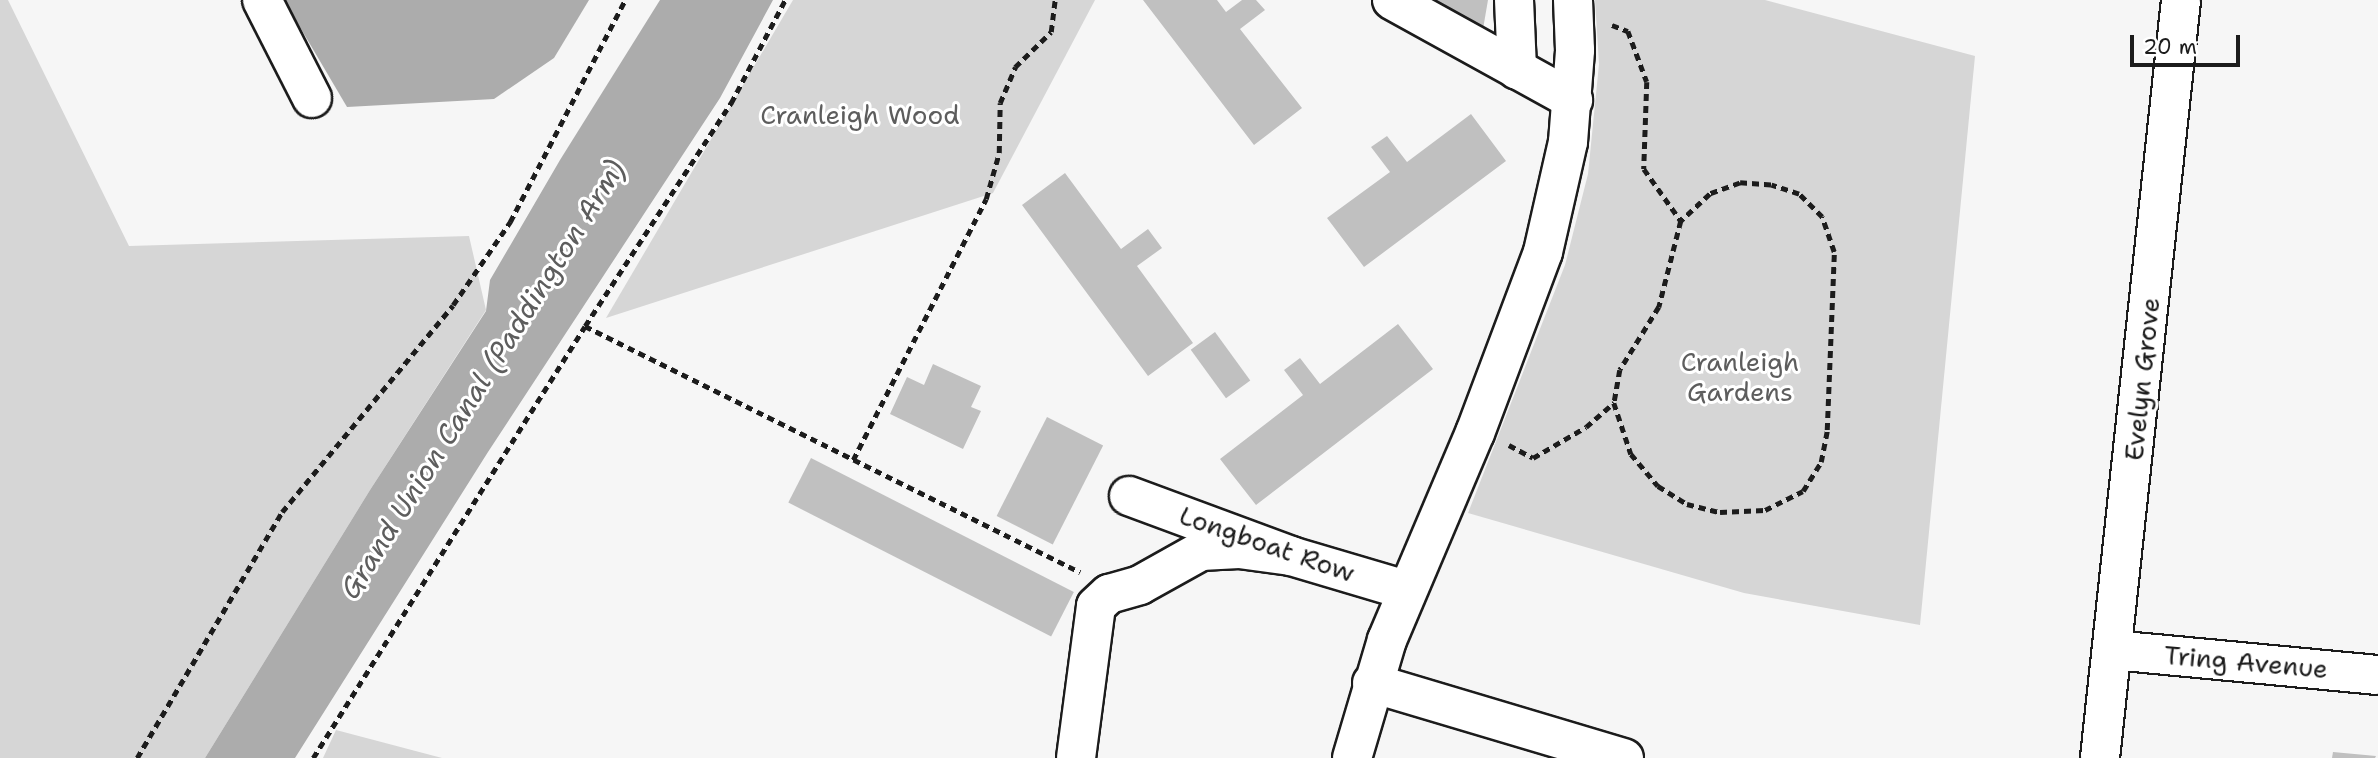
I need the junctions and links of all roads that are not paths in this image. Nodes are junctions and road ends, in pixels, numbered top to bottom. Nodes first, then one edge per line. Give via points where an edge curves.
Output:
1 (262, 0) edge
2 (1392, 0) edge
3 (1514, 0) edge
4 (2181, 0) edge
5 (1574, 6) edge
6 (1517, 69) junction
7 (312, 98) dead end
8 (1573, 100) junction
9 (1129, 496) dead end
10 (1291, 556) junction
11 (1406, 590) junction
12 (2113, 650) junction
13 (2378, 675) edge
14 (1372, 683) junction
15 (1076, 758) edge
16 (1352, 758) edge
17 (1624, 758) edge
18 (2100, 758) edge

1 - 7 street
2 - 6 street
3 - 6 street
4 - 12 street, Evelyn Grove
5 - 8 street
6 - 8 street
8 - 11 street via 1564,169 1543,252 1475,433
9 - 10 street, Longboat Row
10 - 11 street, Longboat Row
10 - 15 street via 1201,551 1140,585 1109,593 1096,606
11 - 14 street
12 - 13 street, Tring Avenue
12 - 18 street, Evelyn Grove
14 - 16 street
14 - 17 street

